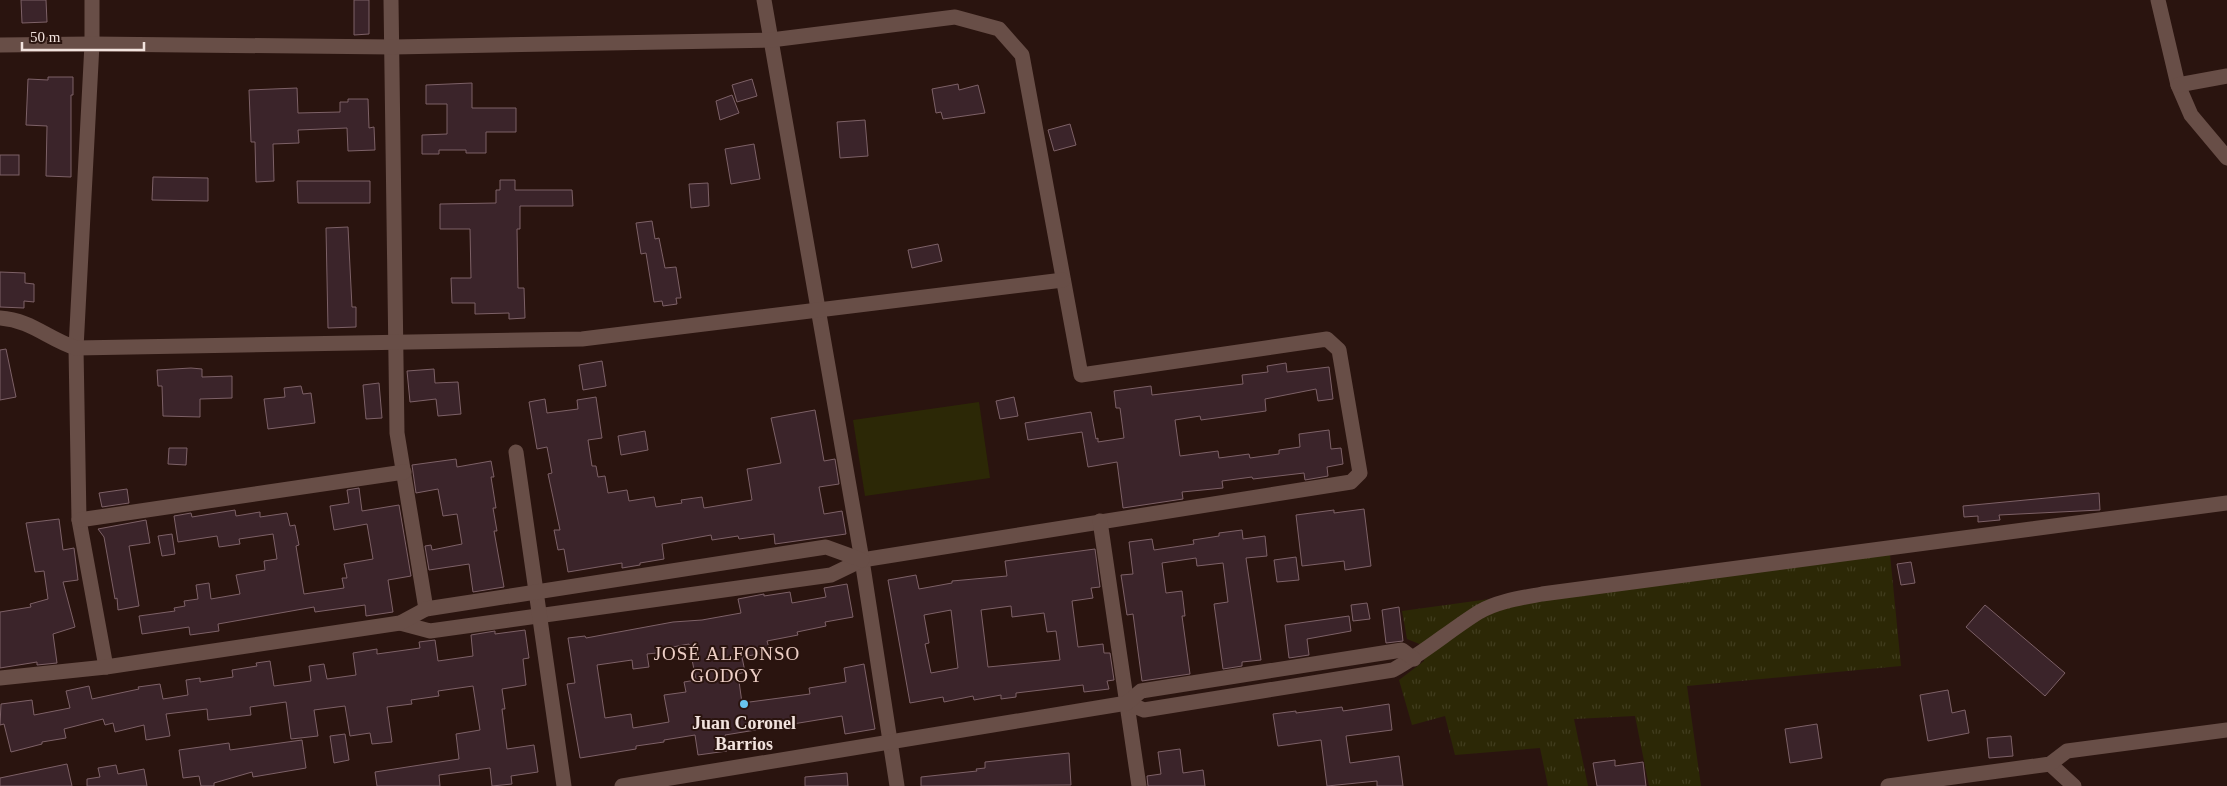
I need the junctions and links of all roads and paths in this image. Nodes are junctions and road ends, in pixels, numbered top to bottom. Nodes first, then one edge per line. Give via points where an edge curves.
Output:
1 (92, 0) edge
2 (391, 0) edge
3 (764, 0) edge
4 (2158, 0) edge
5 (771, 40) junction
6 (92, 44) junction
7 (0, 45) edge
8 (393, 47) junction
9 (2227, 76) edge
10 (2178, 85) junction
11 (2227, 158) edge
12 (1063, 280) junction
13 (818, 310) junction
14 (0, 318) edge
15 (396, 342) junction
16 (76, 348) junction
17 (516, 452) dead end
18 (404, 472) junction
19 (2227, 503) edge
20 (79, 520) junction
21 (1100, 521) junction
22 (862, 560) junction
23 (537, 593) junction
24 (426, 609) junction
25 (540, 616) junction
26 (400, 623) junction
27 (106, 668) junction
28 (0, 678) edge
29 (1127, 703) junction
30 (2227, 730) edge
31 (890, 742) junction
32 (2050, 764) junction
33 (1906, 785) edge
34 (564, 786) edge
35 (622, 786) edge
36 (897, 786) edge
37 (1139, 786) edge
38 (1888, 786) edge
39 (2074, 786) edge

1 - 6 street
2 - 8 street
3 - 5 street
4 - 10 street
5 - 8 street
5 - 12 street via 956,17 999,28 1022,55
5 - 13 street
6 - 7 street
6 - 8 street
6 - 16 street
8 - 15 street
9 - 10 street
10 - 11 street via 2192,115
12 - 13 street
12 - 21 street via 1081,375 1327,339 1339,350 1360,473 1351,482
13 - 15 street via 582,339
13 - 22 street
14 - 16 street via 33,326
15 - 16 street
15 - 18 street via 397,433
16 - 20 street
17 - 23 street
18 - 20 street
18 - 24 street
19 - 29 street via 1542,594 1480,612 1393,670 1144,710
20 - 27 street
21 - 22 street
21 - 29 street
22 - 23 street via 826,547
22 - 25 street via 831,575
22 - 31 street
23 - 24 street
23 - 25 street
24 - 26 street
25 - 26 street via 430,631
25 - 34 street
26 - 27 street
27 - 28 street
29 - 31 street
29 - 37 street
30 - 32 street via 2067,751
31 - 35 street
31 - 36 street
32 - 33 street
32 - 39 street
33 - 38 street

